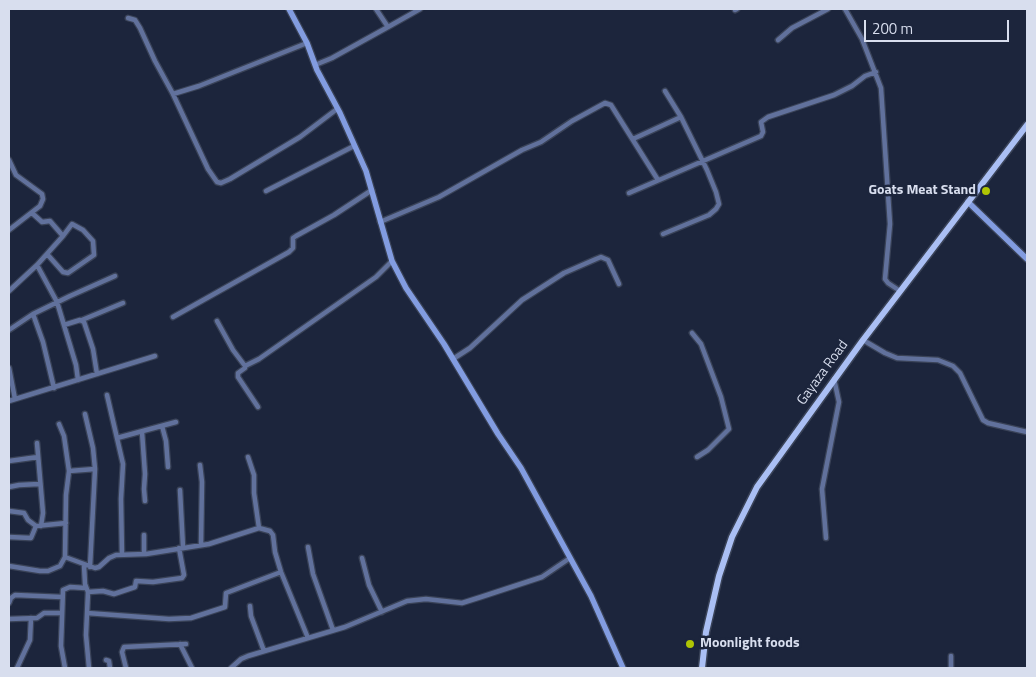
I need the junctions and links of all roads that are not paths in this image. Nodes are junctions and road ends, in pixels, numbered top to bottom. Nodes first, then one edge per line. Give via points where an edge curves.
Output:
1 (289, 9) edge
2 (376, 9) edge
3 (420, 9) edge
4 (828, 9) edge
5 (845, 9) edge
6 (128, 18) dead end
7 (388, 27) junction
8 (778, 40) dead end
9 (306, 43) junction
10 (315, 65) junction
11 (876, 72) junction
12 (665, 91) dead end
13 (173, 94) junction
14 (337, 109) junction
15 (681, 117) junction
16 (1027, 125) edge
17 (633, 139) junction
18 (354, 146) junction
19 (9, 160) edge
20 (703, 160) junction
21 (658, 180) junction
22 (372, 190) junction
23 (266, 191) dead end
24 (629, 193) dead end
25 (968, 202) junction
26 (32, 213) junction
27 (380, 222) junction
28 (9, 230) edge
29 (663, 234) dead end
30 (63, 236) junction
31 (47, 254) junction
32 (1027, 259) edge
33 (392, 261) junction
34 (37, 265) junction
35 (114, 276) dead end
36 (619, 284) dead end
37 (9, 291) edge
38 (900, 291) junction
39 (56, 302) junction
40 (123, 303) dead end
41 (33, 314) junction
42 (173, 316) dead end
43 (82, 320) junction
44 (218, 321) dead end
45 (64, 325) junction
46 (9, 330) edge
47 (692, 332) dead end
48 (863, 340) junction
49 (155, 356) dead end
50 (454, 359) junction
51 (245, 366) junction
52 (9, 368) edge
53 (97, 374) junction
54 (834, 379) junction
55 (78, 380) junction
56 (54, 388) junction
57 (107, 395) dead end
58 (15, 399) junction
59 (9, 401) edge
60 (258, 407) dead end
61 (85, 414) dead end
62 (176, 422) dead end
63 (59, 424) dead end
64 (162, 426) junction
65 (142, 432) junction
66 (1027, 432) edge
67 (117, 438) junction
68 (37, 443) dead end
69 (38, 457) junction
70 (248, 457) dead end
71 (697, 457) dead end
72 (9, 461) edge
73 (200, 465) dead end
74 (168, 467) dead end
75 (95, 469) junction
76 (69, 472) junction
77 (40, 484) junction
78 (9, 487) edge
79 (180, 490) dead end
80 (145, 501) dead end
81 (9, 511) edge
82 (66, 523) junction
83 (38, 526) junction
84 (259, 528) junction
85 (144, 535) dead end
86 (9, 537) edge
87 (826, 538) dead end
88 (202, 545) junction
89 (308, 547) dead end
90 (181, 548) junction
91 (144, 554) junction
92 (122, 555) junction
93 (65, 557) junction
94 (362, 558) dead end
95 (570, 558) junction
96 (9, 566) edge
97 (87, 566) junction
98 (281, 572) junction
99 (87, 590) junction
100 (62, 597) junction
101 (9, 603) edge
102 (250, 606) dead end
103 (382, 612) junction
104 (62, 613) junction
105 (87, 614) junction
106 (31, 618) junction
107 (9, 619) edge
108 (333, 630) junction
109 (308, 638) junction
110 (264, 652) junction
111 (951, 656) dead end
112 (106, 660) dead end
113 (17, 668) edge
114 (65, 668) edge
115 (88, 668) edge
116 (110, 668) edge
117 (126, 668) edge
118 (192, 668) edge
119 (231, 668) edge
120 (623, 668) edge
121 (702, 668) edge
122 (951, 668) edge

1 - 9 street
2 - 7 street
3 - 7 street
4 - 8 street via 792,28
5 - 11 street
6 - 13 street via 135,20 140,28
7 - 10 street
9 - 10 street
9 - 13 street
10 - 14 street
11 - 20 street via 834,95 768,117 761,122 763,134
11 - 38 street via 881,88 890,224 885,279
12 - 15 street
13 - 14 street via 208,169 221,183 300,136
14 - 18 street
15 - 17 street
15 - 20 street
16 - 25 main road, Gayaza Road
17 - 21 street
17 - 27 street via 611,105 605,103 439,197
18 - 22 street
18 - 23 street
19 - 26 street via 16,175 42,194 40,206
20 - 21 street
20 - 29 street via 718,197 716,209
21 - 24 street
22 - 27 street
22 - 42 street via 293,238 293,248 289,252
25 - 32 street
25 - 38 main road, Gayaza Road
26 - 28 street
26 - 30 street via 42,222 50,221
27 - 33 street
30 - 31 street
30 - 31 street via 72,224 83,230 93,241 94,255 68,273 63,272
31 - 34 street
33 - 50 street via 406,288
33 - 51 street via 376,277
34 - 37 street
34 - 39 street
35 - 39 street
36 - 50 street via 608,260 588,262 522,300
38 - 48 main road, Gayaza Road
39 - 41 street
39 - 45 street
40 - 43 street
41 - 46 street
41 - 56 street
43 - 45 street
43 - 53 street via 93,349
44 - 51 street
45 - 55 street
47 - 71 street via 701,344 730,428
48 - 54 main road, Gayaza Road
48 - 66 street via 897,358 938,360 953,366 960,373 983,420
49 - 53 street
50 - 95 street via 519,464
51 - 60 street via 238,377
52 - 58 street
53 - 55 street
54 - 87 street via 839,402 822,489
54 - 121 main road, Gayaza Road via 757,487 732,537 706,632
55 - 56 street
56 - 58 street
57 - 67 street
58 - 59 street
61 - 75 street via 94,448
62 - 64 street
63 - 76 street
64 - 65 street
64 - 74 street
65 - 67 street
65 - 80 street
67 - 92 street via 123,464
68 - 69 street
69 - 72 street
69 - 77 street
70 - 84 street via 254,475
73 - 88 street
75 - 76 street
75 - 97 street
76 - 82 street
77 - 78 street
77 - 83 street via 43,512
79 - 90 street
81 - 83 street via 24,513
82 - 83 street
82 - 93 street
83 - 86 street via 31,538
84 - 88 street
84 - 98 street via 273,535
85 - 91 street
88 - 90 street
89 - 108 street
90 - 91 street
90 - 99 street via 182,578 136,581 135,587 114,594
91 - 92 street
92 - 97 street via 109,558 99,567
93 - 96 street via 60,566 48,571
93 - 97 street
94 - 103 street via 369,585
95 - 103 street via 542,577 462,603 426,598 407,601
95 - 120 street
97 - 99 street
98 - 105 street via 226,593 225,607 191,618
98 - 109 street
99 - 100 street via 65,588
99 - 105 street
100 - 101 street via 15,595
100 - 104 street
102 - 110 street
103 - 108 street
104 - 106 street via 44,613
104 - 114 street via 61,646
105 - 115 street
106 - 107 street
106 - 113 street via 30,640
108 - 109 street
109 - 110 street
110 - 119 street via 241,659
111 - 122 street
112 - 116 street
117 - 118 street via 124,647 183,644

